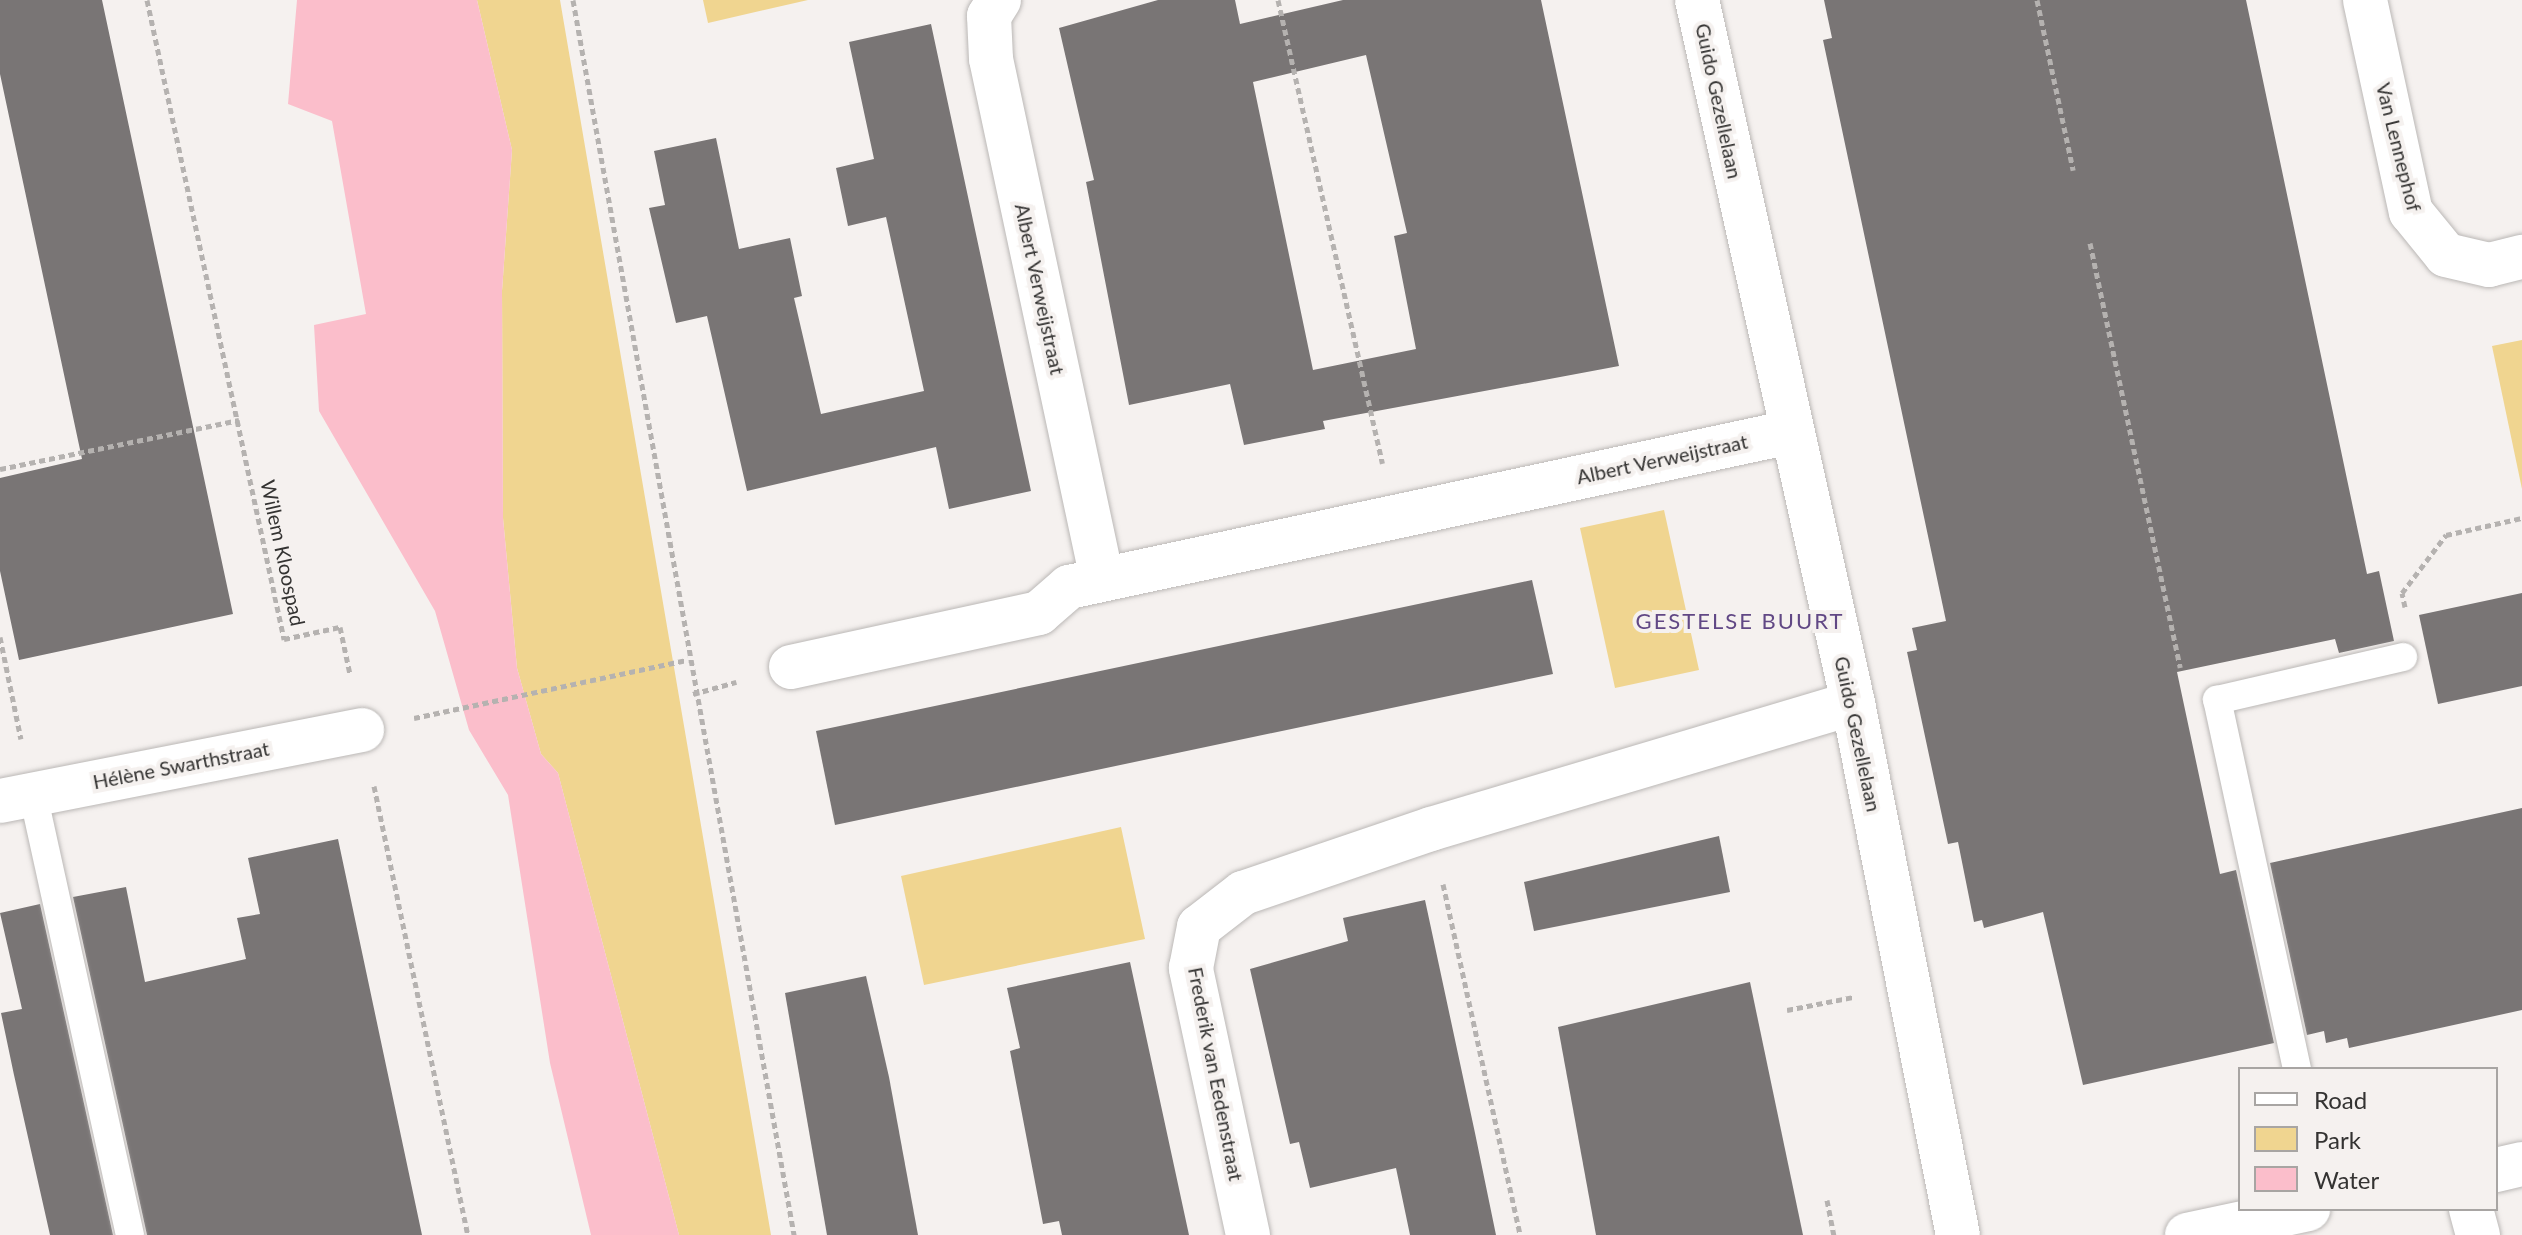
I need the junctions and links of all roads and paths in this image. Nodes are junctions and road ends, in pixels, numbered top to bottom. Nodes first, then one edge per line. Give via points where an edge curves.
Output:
1 (147, 0) edge
2 (573, 0) edge
3 (999, 0) edge
4 (1278, 0) edge
5 (1697, 0) edge
6 (2037, 0) edge
7 (2365, 0) edge
8 (2073, 170) dead end
9 (2090, 243) dead end
10 (2522, 257) edge
11 (239, 420) junction
12 (1790, 432) junction
13 (0, 469) edge
14 (1394, 516) junction
15 (2522, 518) edge
16 (1102, 579) junction
17 (0, 637) edge
18 (2403, 657) joint
19 (688, 660) junction
20 (791, 667) dead end
21 (2217, 700) junction
22 (1853, 703) junction
23 (407, 720) dead end
24 (362, 730) junction
25 (16, 798) edge
26 (1431, 829) junction
27 (1909, 985) junction
28 (1787, 1010) dead end
29 (2297, 1067) edge
30 (2522, 1164) edge
31 (2498, 1170) edge
32 (1827, 1200) dead end
33 (2299, 1211) edge
34 (2472, 1211) edge
35 (130, 1235) edge
36 (468, 1235) edge
37 (794, 1235) edge
38 (1248, 1235) edge
39 (1520, 1235) edge
40 (1834, 1235) edge
41 (1958, 1235) edge
42 (2187, 1235) edge
43 (2478, 1235) edge

1 - 11 path, Willem Kloospad
2 - 19 path
3 - 16 street, Albert Verweijstraat via 989,16 991,59
4 - 14 path
5 - 12 street, Guido Gezellelaan
6 - 8 path
7 - 10 street, Van Lennephof via 2411,212 2446,255 2489,265
9 - 21 path via 2180,669
11 - 13 path
11 - 24 path, Willem Kloospad via 284,639 340,627
12 - 14 street, Albert Verweijstraat
12 - 22 street, Guido Gezellelaan
14 - 16 street, Albert Verweijstraat
15 - 18 path via 2446,535 2402,593 2412,642
16 - 20 street, Albert Verweijstraat via 1069,587 1039,613
17 - 25 path
18 - 21 lane
19 - 23 path
19 - 37 path
21 - 29 lane
22 - 26 street, Frederik van Eedenstraat
22 - 27 street, Guido Gezellelaan
24 - 25 street, Hélène Swarthstraat
24 - 36 path, Willem Kloospad
25 - 35 lane
26 - 38 street, Frederik van Eedenstraat via 1243,893 1199,927 1191,968
26 - 39 path
27 - 28 path
27 - 41 street, Guido Gezellelaan
30 - 31 street
32 - 40 path
33 - 42 street
34 - 43 street

